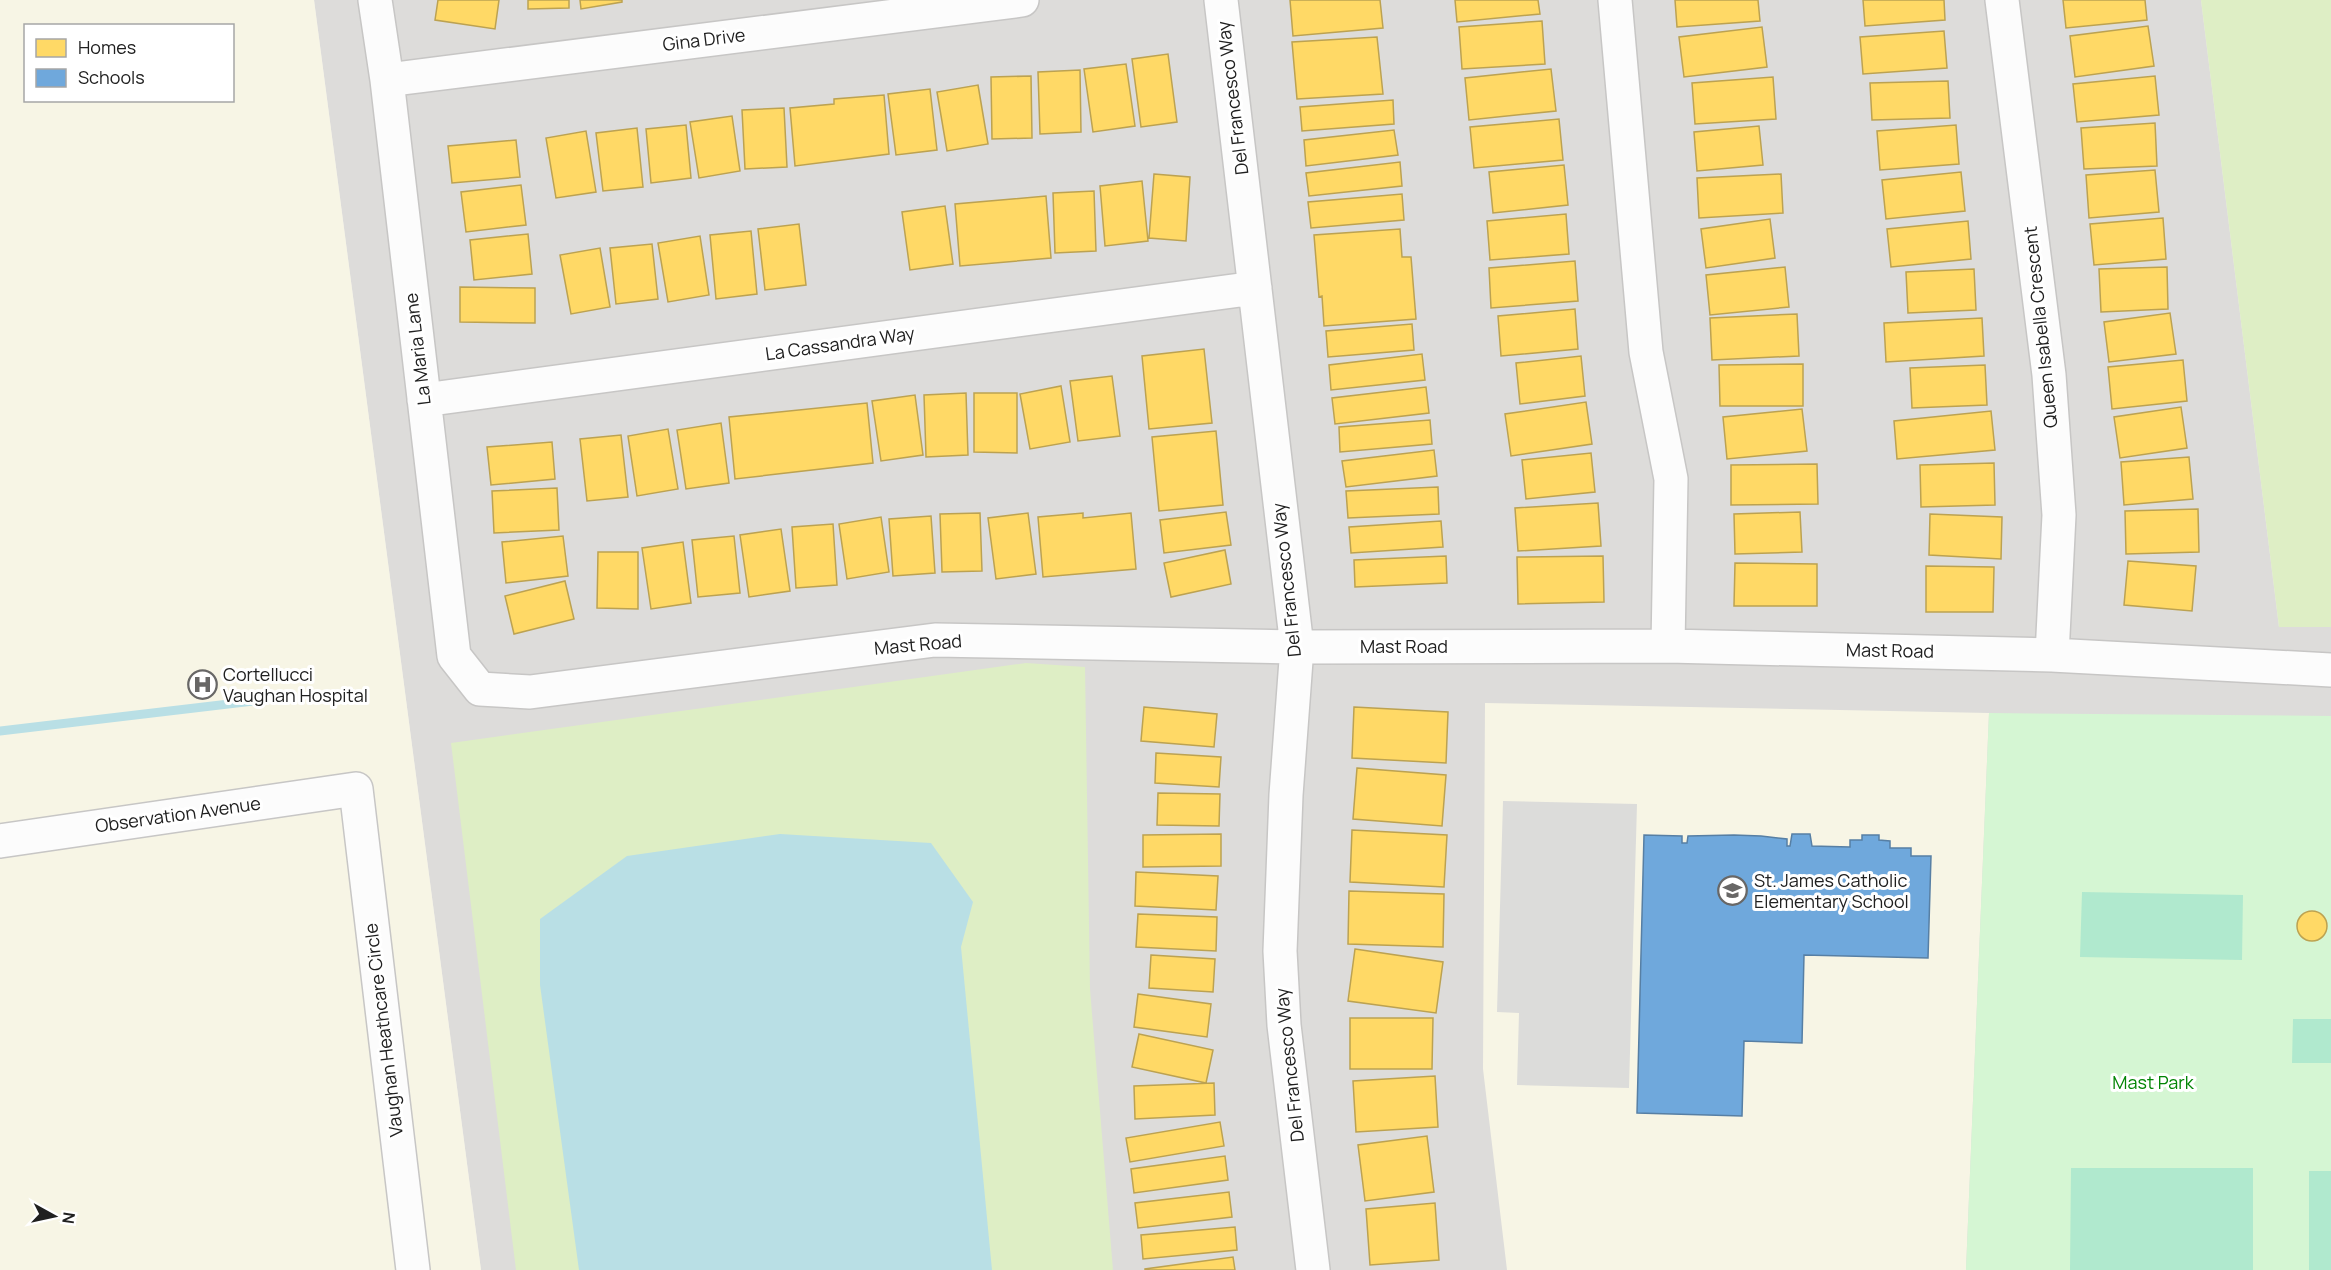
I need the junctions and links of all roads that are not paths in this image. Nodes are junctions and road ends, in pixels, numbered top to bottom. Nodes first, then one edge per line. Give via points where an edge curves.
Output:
1 (375, 0) edge
2 (1022, 0) edge
3 (1221, 0) edge
4 (1615, 0) edge
5 (2002, 0) edge
6 (387, 80) junction
7 (1255, 288) junction
8 (424, 400) junction
9 (1668, 646) junction
10 (1297, 647) junction
11 (2052, 655) junction
12 (2331, 670) edge
13 (480, 689) joint
14 (356, 789) joint
15 (0, 841) edge
16 (413, 1270) edge
17 (1313, 1270) edge

1 - 6 street, La Maria Lane
2 - 6 street, Gina Drive
3 - 7 street, Del Francesco Way
4 - 9 street via 1646,352 1671,479
5 - 11 street, Queen Isabella Crescent via 2049,375 2059,515
6 - 8 street, La Maria Lane
7 - 8 street, La Cassandra Way
7 - 10 street, Del Francesco Way
8 - 13 street, La Maria Lane via 454,656
9 - 10 street, Mast Road
9 - 11 street, Mast Road
10 - 13 street, Mast Road via 935,640 530,692
10 - 17 street, Del Francesco Way via 1280,951 1284,1024
11 - 12 street, Mast Road
14 - 15 street, Observation Avenue
14 - 16 street, Vaughan Heathcare Circle

